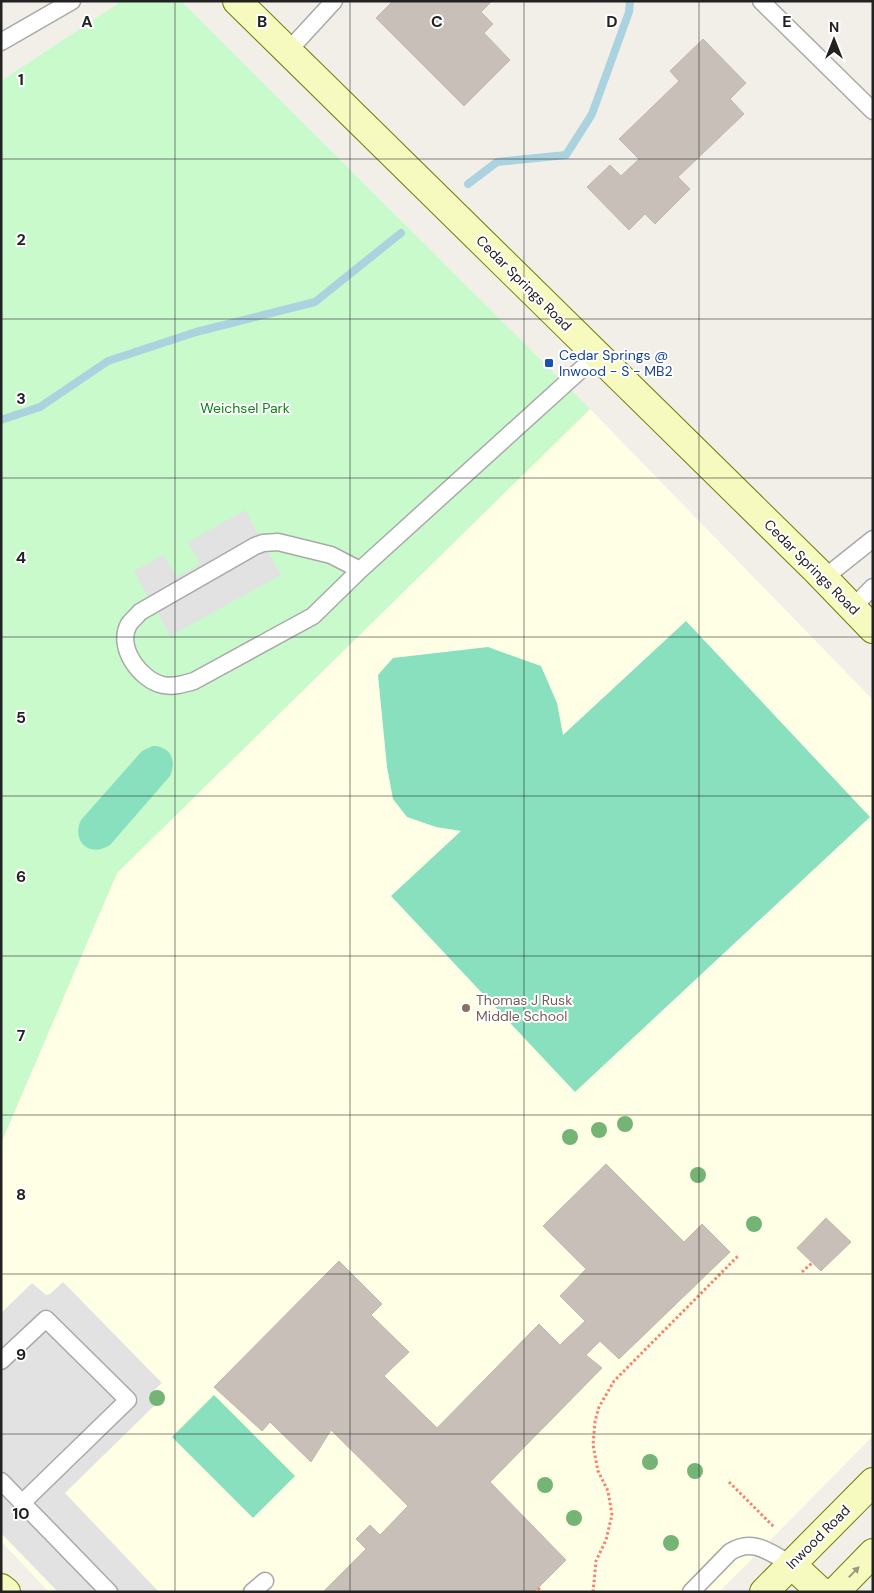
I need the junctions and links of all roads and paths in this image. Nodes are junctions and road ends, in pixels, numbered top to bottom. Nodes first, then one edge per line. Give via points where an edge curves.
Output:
1 (72, 1) edge
2 (237, 1) edge
3 (334, 1) edge
4 (761, 1) edge
5 (1, 42) edge
6 (288, 51) junction
7 (873, 111) edge
8 (598, 355) junction
9 (873, 539) edge
10 (360, 570) junction
11 (824, 578) junction
12 (873, 587) edge
13 (852, 608) junction
14 (873, 629) edge
15 (738, 1256) dead end
16 (812, 1263) dead end
17 (802, 1272) dead end
18 (1, 1361) edge
19 (1, 1481) edge
20 (729, 1482) dead end
21 (873, 1482) edge
22 (23, 1502) junction
23 (774, 1527) dead end
24 (873, 1553) edge
25 (791, 1564) junction
26 (265, 1581) dead end
27 (1, 1588) edge
28 (538, 1588) dead end
29 (6, 1592) edge
30 (109, 1592) edge
31 (252, 1592) edge
32 (542, 1592) edge
33 (593, 1592) edge
34 (690, 1592) edge
35 (764, 1592) edge
36 (821, 1592) edge
37 (835, 1592) edge

1 - 5 lane
2 - 6 main road, Cedar Springs Road
3 - 6 lane
4 - 7 lane
6 - 8 main road, Cedar Springs Road
8 - 10 lane
8 - 11 main road, Cedar Springs Road
9 - 11 lane
10 - 10 lane via 331,554 278,542 263,543 140,612 129,624 127,632 130,654 137,669 149,679 171,686 194,682 312,616
11 - 13 main road, Cedar Springs Road
12 - 13 lane
13 - 14 main road, Cedar Springs Road
15 - 33 path via 614,1381 599,1407 593,1445 612,1515 606,1540 596,1561
16 - 17 path
18 - 22 lane via 46,1319 128,1400
19 - 22 lane
20 - 23 path
21 - 25 main road, Inwood Road
22 - 30 lane
37 -> 24 main road
25 - 34 lane via 756,1546 738,1547
25 - 35 main road, Inwood Road
25 - 36 main road
26 - 31 lane
27 - 29 main road
28 - 32 path

